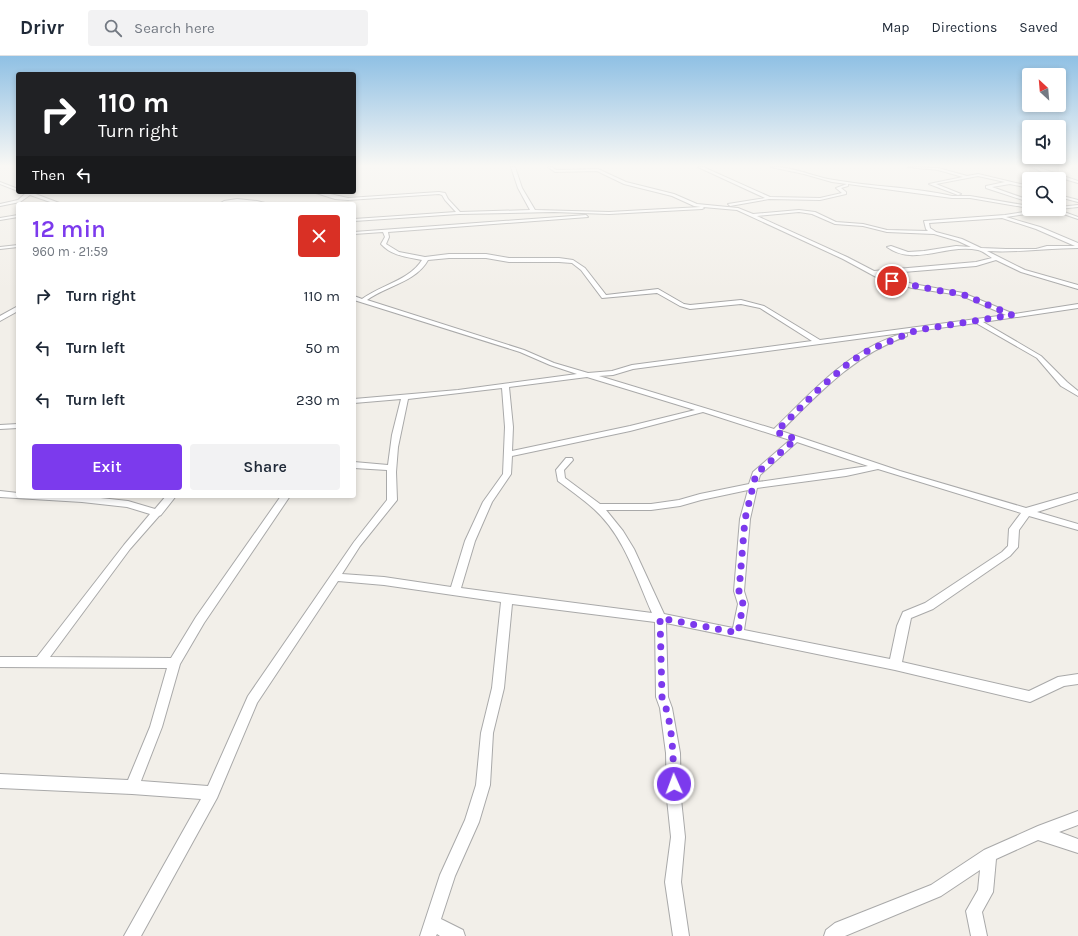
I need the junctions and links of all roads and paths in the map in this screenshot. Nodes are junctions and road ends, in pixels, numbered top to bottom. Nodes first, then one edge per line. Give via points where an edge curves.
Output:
1 (454, 208) edge
2 (530, 208) edge
3 (685, 208) edge
4 (734, 208) edge
5 (532, 211) junction
6 (459, 213) junction
7 (609, 213) junction
8 (1022, 213) edge
9 (1066, 214) edge
10 (753, 215) junction
11 (16, 216) edge
12 (990, 217) junction
13 (1078, 218) edge
14 (0, 219) edge
15 (356, 220) edge
16 (385, 231) junction
17 (356, 233) edge
18 (934, 233) junction
19 (16, 246) edge
20 (1078, 246) edge
21 (889, 247) dead end
22 (0, 248) edge
23 (980, 249) junction
24 (996, 258) junction
25 (424, 259) junction
26 (873, 272) junction
27 (1078, 287) edge
28 (356, 298) edge
29 (363, 300) junction
30 (1078, 306) edge
31 (16, 309) edge
32 (1012, 315) junction
33 (0, 319) edge
34 (977, 322) junction
35 (917, 330) junction
36 (820, 343) junction
37 (584, 375) junction
38 (505, 386) junction
39 (1078, 394) edge
40 (405, 397) junction
41 (356, 401) edge
42 (702, 410) junction
43 (16, 426) edge
44 (0, 427) edge
45 (776, 432) junction
46 (796, 439) junction
47 (509, 454) junction
48 (569, 460) dead end
49 (356, 465) edge
50 (878, 466) junction
51 (391, 468) junction
52 (752, 486) junction
53 (0, 494) edge
54 (16, 496) edge
55 (1078, 496) edge
56 (62, 498) edge
57 (169, 498) edge
58 (285, 498) edge
59 (598, 507) junction
60 (1028, 511) junction
61 (158, 512) junction
62 (1078, 527) edge
63 (334, 577) junction
64 (455, 591) junction
65 (507, 599) junction
66 (660, 618) junction
67 (738, 633) junction
68 (0, 662) edge
69 (39, 662) junction
70 (174, 663) junction
71 (895, 665) junction
72 (1078, 679) edge
73 (0, 781) edge
74 (132, 787) junction
75 (212, 793) junction
76 (1078, 818) edge
77 (1038, 833) junction
78 (1078, 846) edge
79 (989, 855) junction
80 (431, 930) edge
81 (132, 936) edge
82 (457, 936) edge
83 (681, 936) edge
84 (832, 936) edge
85 (979, 936) edge

1 - 6 street
2 - 5 street
3 - 7 street
4 - 10 street
5 - 6 street
5 - 7 street
6 - 15 street
7 - 16 street
8 - 12 street
9 - 13 street
10 - 18 street via 799,211 820,215 835,223 869,226 887,231
10 - 26 street
11 - 14 street
12 - 18 street via 926,222 928,229
12 - 20 street via 1027,224 1060,236
16 - 17 street
16 - 25 street via 387,237 383,244 394,253
18 - 23 street
19 - 22 street
20 - 23 street via 1047,246 1036,250 1006,251
21 - 23 street via 907,254 956,247
23 - 24 street
24 - 26 street via 976,264
24 - 27 street via 1023,271
25 - 29 street via 422,266 414,273
25 - 36 street via 486,256 509,260 573,262 583,268 604,297 658,291 690,307 741,302 752,304 762,307
26 - 32 street via 892,281 962,294
28 - 29 street
29 - 37 street via 522,351
30 - 32 street
31 - 33 street
32 - 34 street
34 - 35 street
34 - 39 street via 1039,357 1064,384
35 - 36 street
35 - 45 street via 869,350 850,362
36 - 37 street
37 - 38 street
37 - 42 street
38 - 40 street
38 - 47 street
40 - 41 street
40 - 51 street via 395,433
42 - 45 street
42 - 47 street via 660,423
43 - 44 street
45 - 46 street
46 - 50 street
46 - 52 street via 756,474
47 - 64 street via 507,474 488,502 470,541
48 - 59 street via 560,470 561,479
49 - 51 street
50 - 52 street
50 - 60 street
51 - 63 street via 392,500
52 - 59 street via 651,507
52 - 67 street via 745,519 739,591 743,604
53 - 54 street
55 - 60 street
56 - 61 street via 128,504
57 - 61 street
58 - 70 street via 200,620
59 - 66 street via 630,549
60 - 62 street
60 - 71 street via 1014,529 1013,547 1006,554 929,606 908,615 903,626
61 - 69 street via 127,547
63 - 64 street
63 - 75 street via 252,700
64 - 65 street
65 - 66 street
65 - 80 street via 498,688 487,733 483,785 472,822 448,875
66 - 67 street
66 - 83 street via 662,697 673,753 678,837 673,882
67 - 71 street
68 - 69 street
69 - 70 street
70 - 74 street via 156,727
71 - 72 street via 1030,697 1062,682
73 - 74 street
74 - 75 street
75 - 81 street
76 - 77 street
77 - 78 street
77 - 79 street
79 - 84 street via 936,891 842,929
79 - 85 street via 985,892 974,911
80 - 82 street

